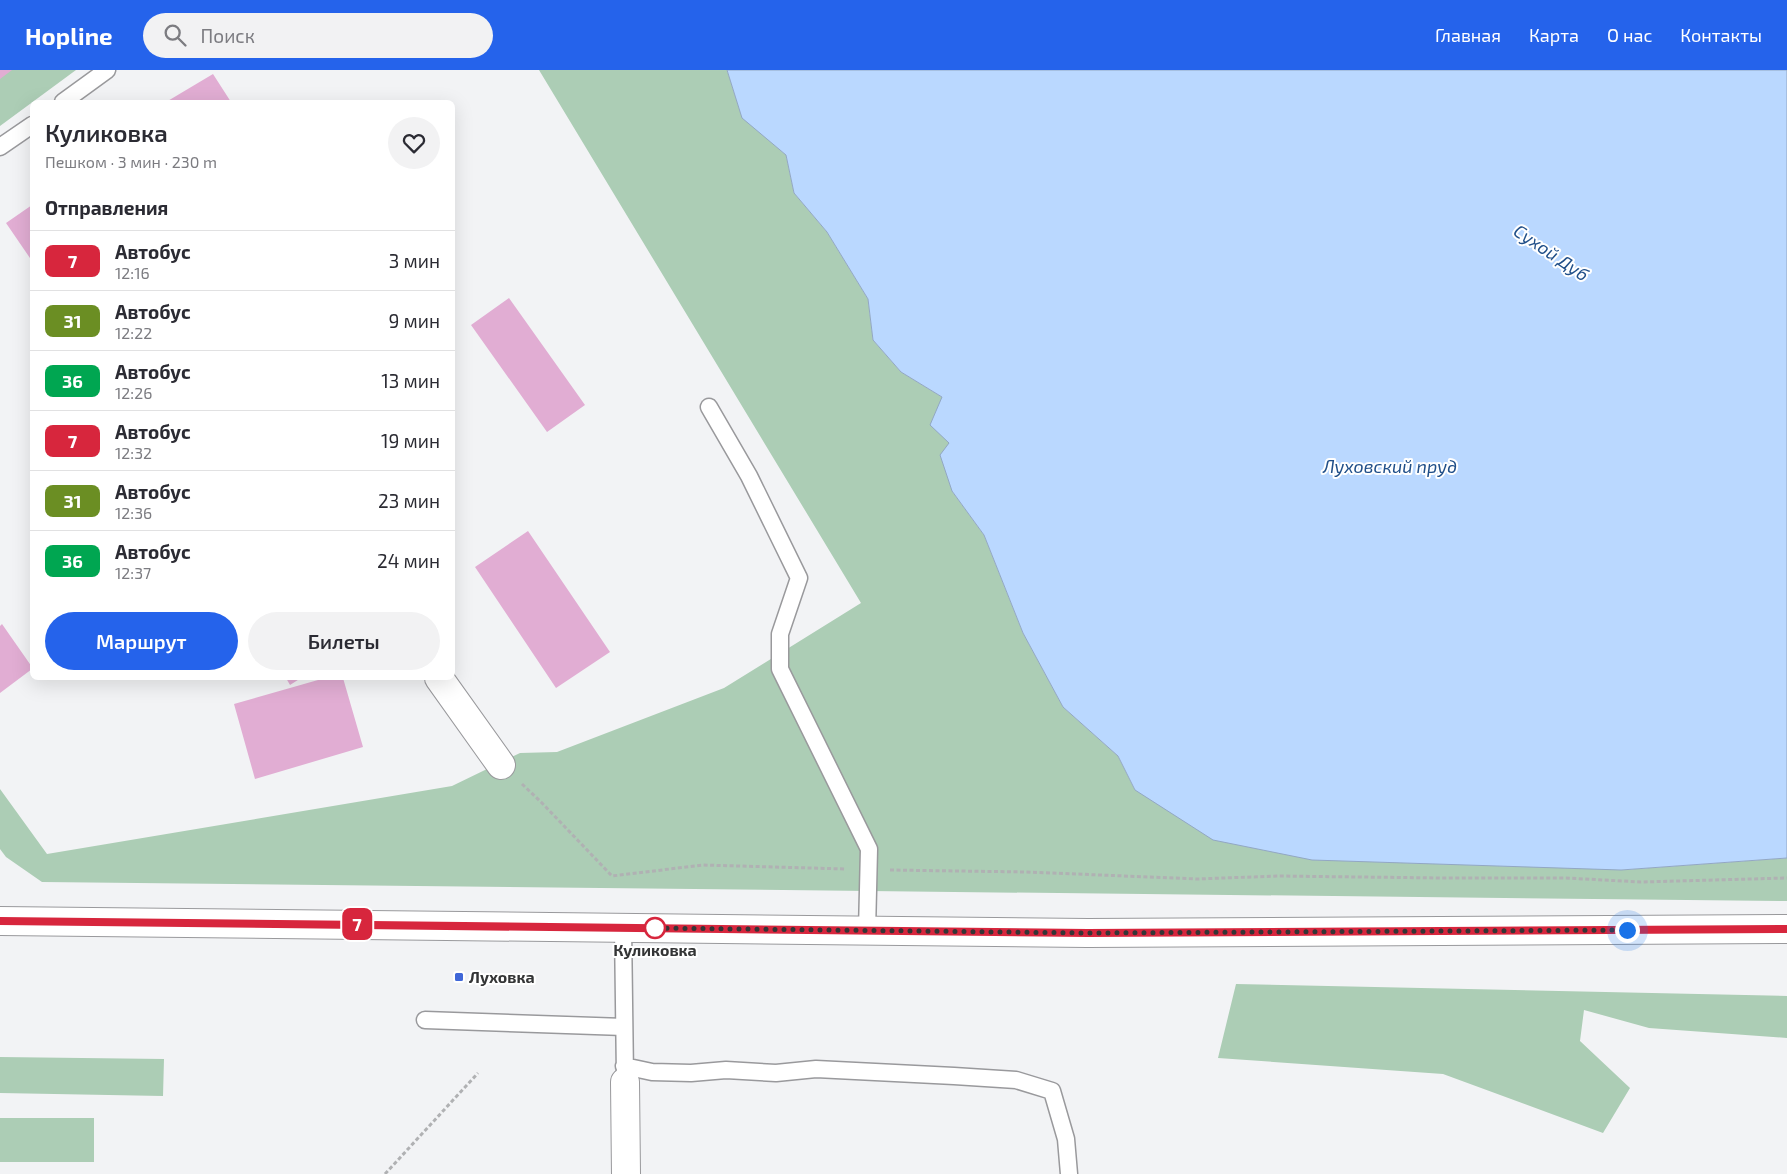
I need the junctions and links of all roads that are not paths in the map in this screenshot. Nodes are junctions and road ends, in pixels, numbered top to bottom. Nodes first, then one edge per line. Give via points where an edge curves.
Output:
1 (107, 70) edge
2 (66, 100) edge
3 (30, 126) edge
4 (0, 147) edge
5 (709, 407) dead end
6 (440, 680) edge
7 (501, 766) road end
8 (0, 920) edge
9 (623, 927) junction
10 (1787, 929) edge
11 (867, 931) junction
12 (425, 1020) dead end
13 (624, 1027) junction
14 (625, 1074) junction
15 (626, 1174) edge
16 (1068, 1174) edge

1 - 2 lane
3 - 4 lane
5 - 11 lane via 749,476 800,578 780,634 780,669 869,849
6 - 7 main road
8 - 9 main road
9 - 11 main road
9 - 13 lane
10 - 11 main road via 1098,933
12 - 13 lane
13 - 14 lane
14 - 15 main road
14 - 16 lane via 726,1070 776,1073 816,1068 1016,1080 1052,1091 1066,1139

